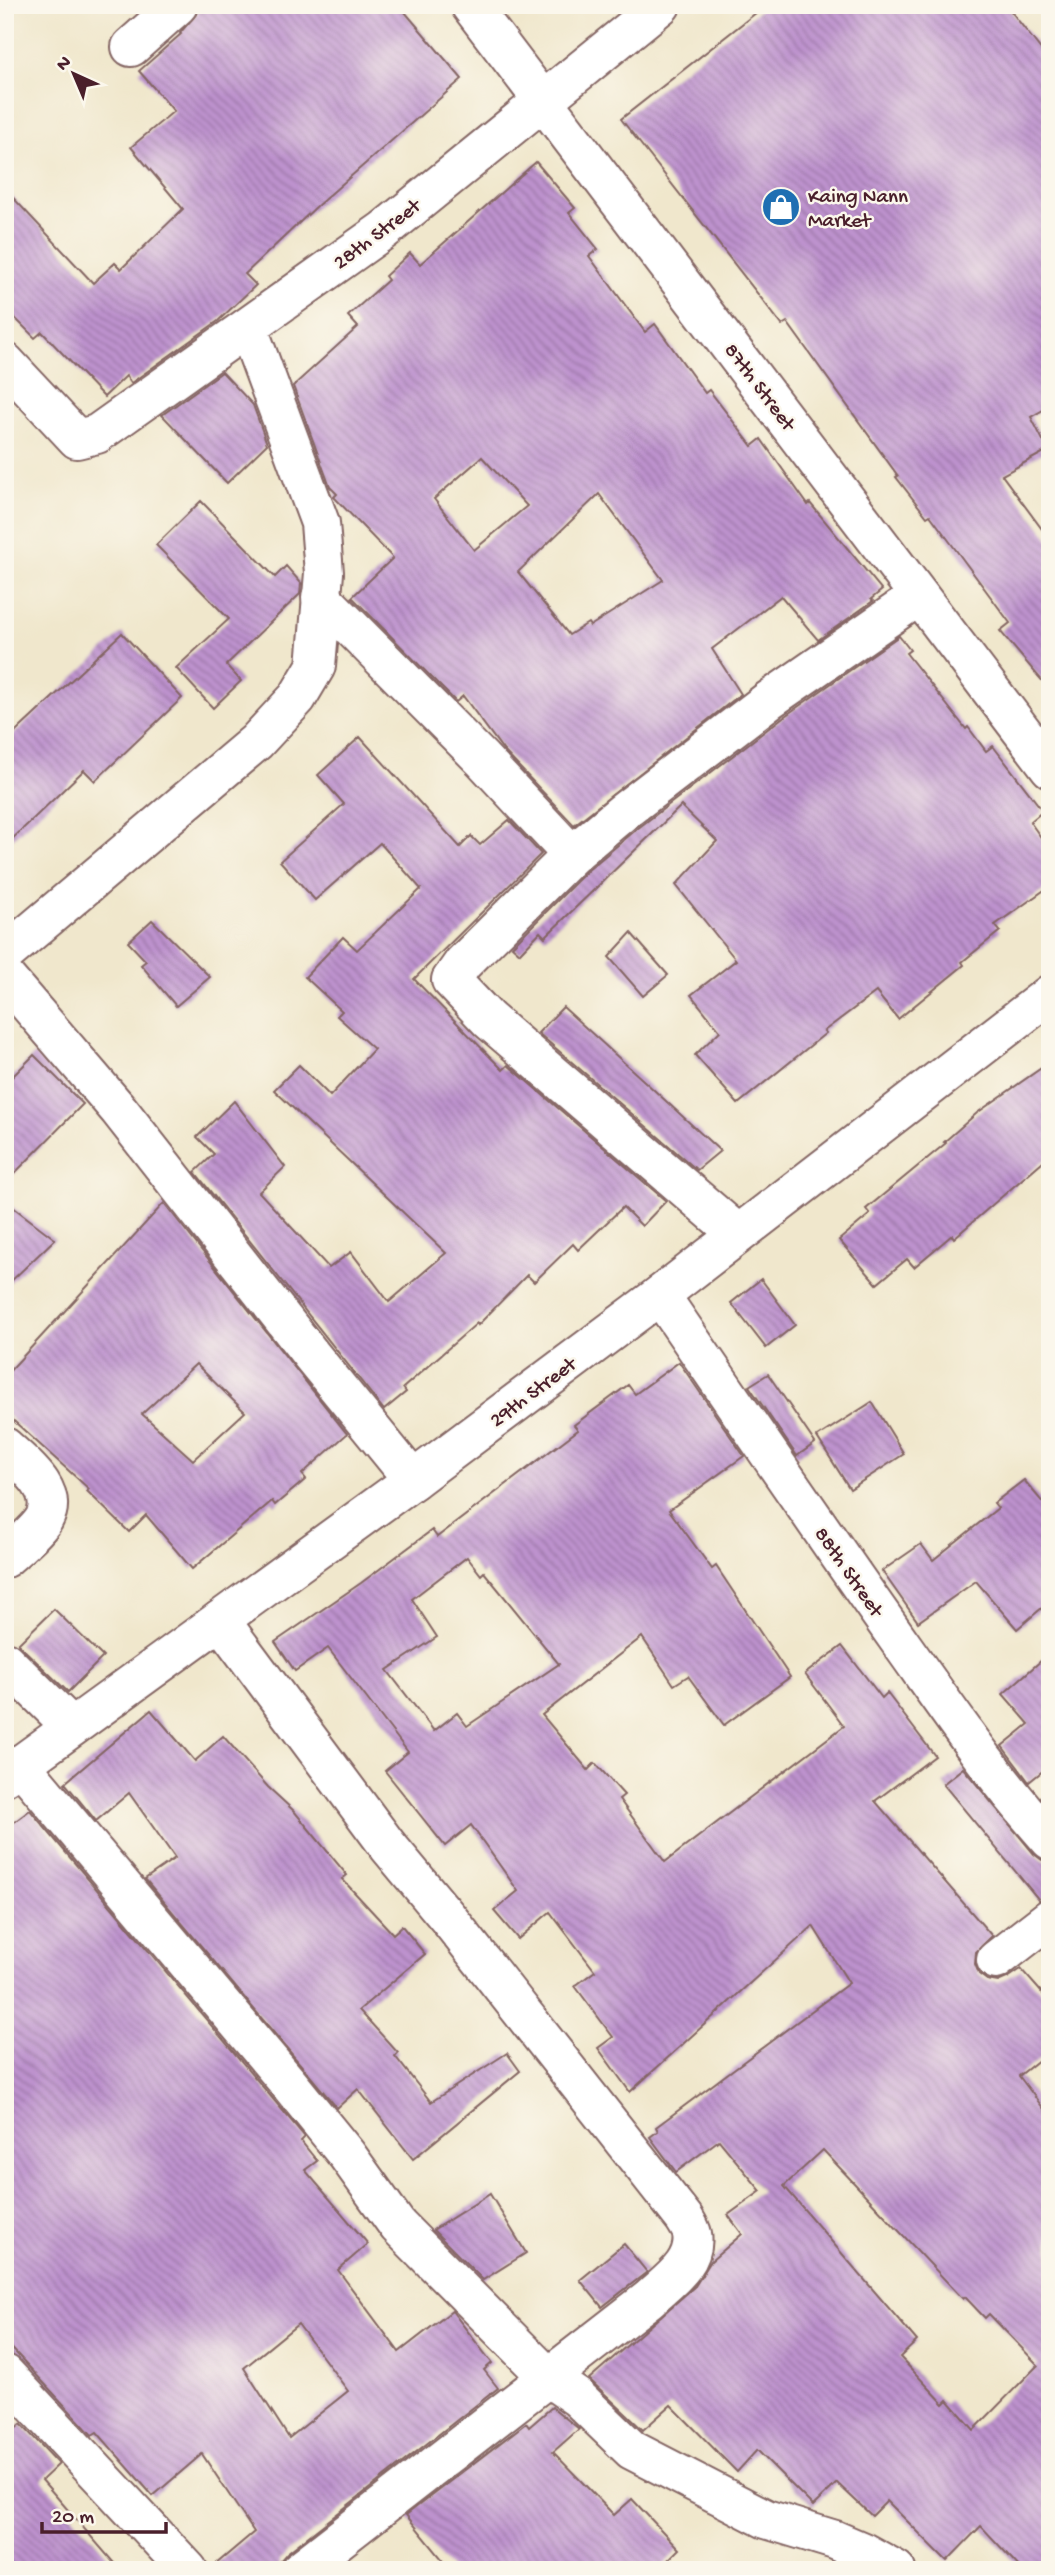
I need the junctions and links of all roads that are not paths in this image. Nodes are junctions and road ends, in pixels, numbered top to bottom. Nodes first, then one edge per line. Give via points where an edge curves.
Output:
1 (178, 5) edge
2 (470, 5) edge
3 (661, 5) edge
4 (131, 47) dead end
5 (544, 102) junction
6 (248, 328) junction
7 (5, 362) edge
8 (919, 596) junction
9 (321, 597) junction
10 (1050, 768) edge
11 (572, 855) junction
12 (5, 954) edge
13 (5, 977) edge
14 (1050, 994) edge
15 (738, 1234) junction
16 (660, 1295) junction
17 (5, 1447) edge
18 (413, 1480) junction
19 (5, 1559) edge
20 (220, 1620) junction
21 (5, 1661) edge
22 (72, 1727) junction
23 (13, 1770) edge
24 (1050, 1840) edge
25 (1050, 1918) edge
26 (996, 1959) dead end
27 (5, 2374) edge
28 (549, 2378) junction
29 (188, 2570) edge
30 (300, 2570) edge
31 (896, 2570) edge

1 - 4 street
2 - 5 street, 87th Street
3 - 5 street, 28th Street
5 - 6 street, 28th Street via 384,230
5 - 8 street, 87th Street
6 - 7 street, 28th Street via 97,434 77,439
6 - 9 street via 320,523
8 - 10 street, 87th Street
8 - 11 street via 769,700
9 - 11 street
9 - 12 street via 316,666 297,698 256,742
11 - 15 street via 451,980 489,1020
13 - 18 street via 119,1110
14 - 15 street, 29th Street
15 - 16 street, 29th Street
16 - 18 street, 29th Street
16 - 24 street, 88th Street via 900,1642 1017,1804
17 - 19 street via 42,1483 48,1503 44,1519
18 - 20 street, 29th Street
20 - 22 street, 29th Street
20 - 28 street via 388,1846 676,2207 692,2234 691,2251 682,2270
21 - 22 street
22 - 23 street, 29th Street
23 - 28 street via 290,2085 398,2226
25 - 26 street
27 - 29 street
28 - 30 street
28 - 31 street via 632,2450 766,2519 835,2540

